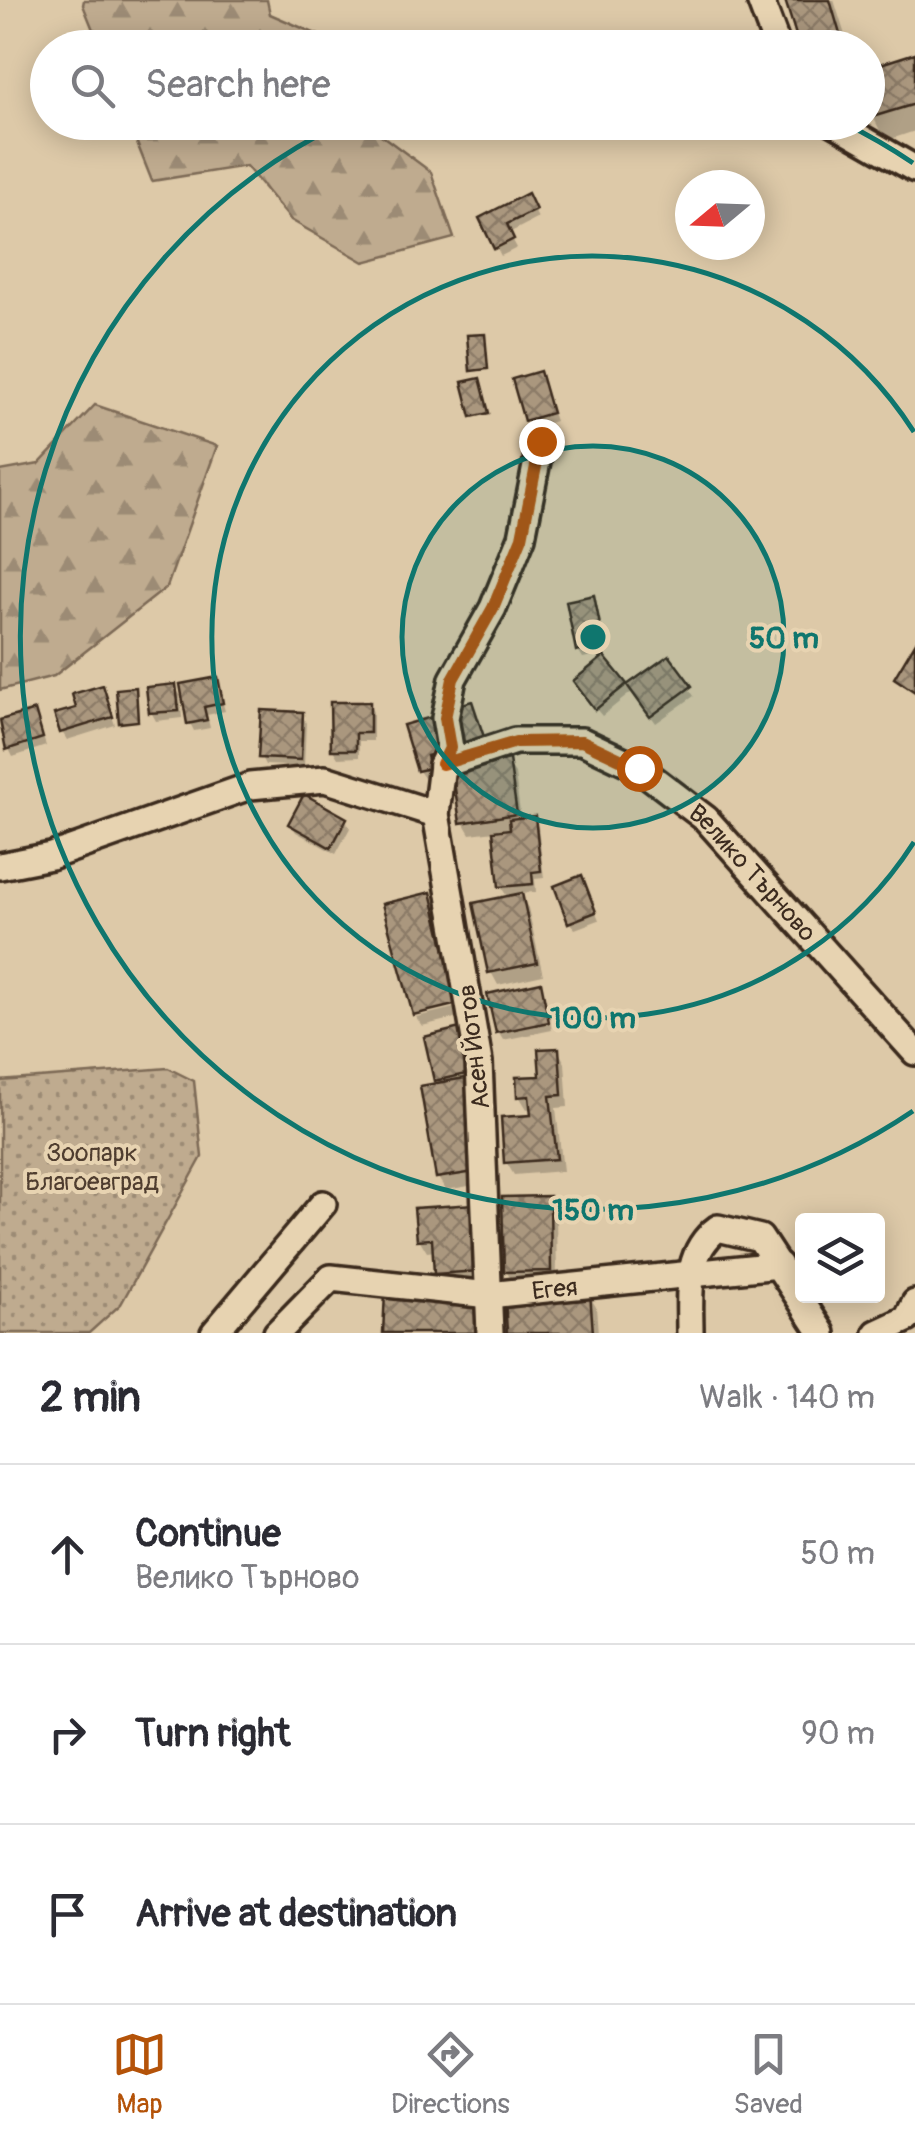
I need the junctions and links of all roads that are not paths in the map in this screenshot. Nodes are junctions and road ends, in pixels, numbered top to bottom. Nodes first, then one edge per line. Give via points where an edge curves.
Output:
1 (760, 0) edge
2 (771, 30) edge
3 (863, 140) edge
4 (915, 170) edge
5 (541, 441) dead end
6 (442, 764) junction
7 (436, 814) junction
8 (0, 866) edge
9 (915, 1052) edge
10 (323, 1204) dead end
11 (779, 1265) junction
12 (690, 1276) junction
13 (489, 1294) junction
14 (915, 1303) edge
15 (214, 1333) edge
16 (277, 1333) edge
17 (490, 1333) edge
18 (690, 1333) edge
19 (822, 1333) edge
20 (877, 1333) edge

1 - 2 street
3 - 4 street
5 - 6 street, Асен Йотов via 522,537 453,679 445,718 450,748
6 - 7 street, Асен Йотов
6 - 9 street, Велико Търново via 516,742 582,741 639,768 706,819
7 - 8 street via 325,779 250,786 52,856
7 - 13 street, Асен Йотов via 479,1062
10 - 15 street
11 - 12 street, Егея
11 - 12 street via 760,1238 718,1228 701,1240
11 - 19 street
12 - 13 street, Егея
12 - 18 street
13 - 16 street, Егея via 331,1278
13 - 17 street, Асен Йотов
14 - 20 street via 907,1319

